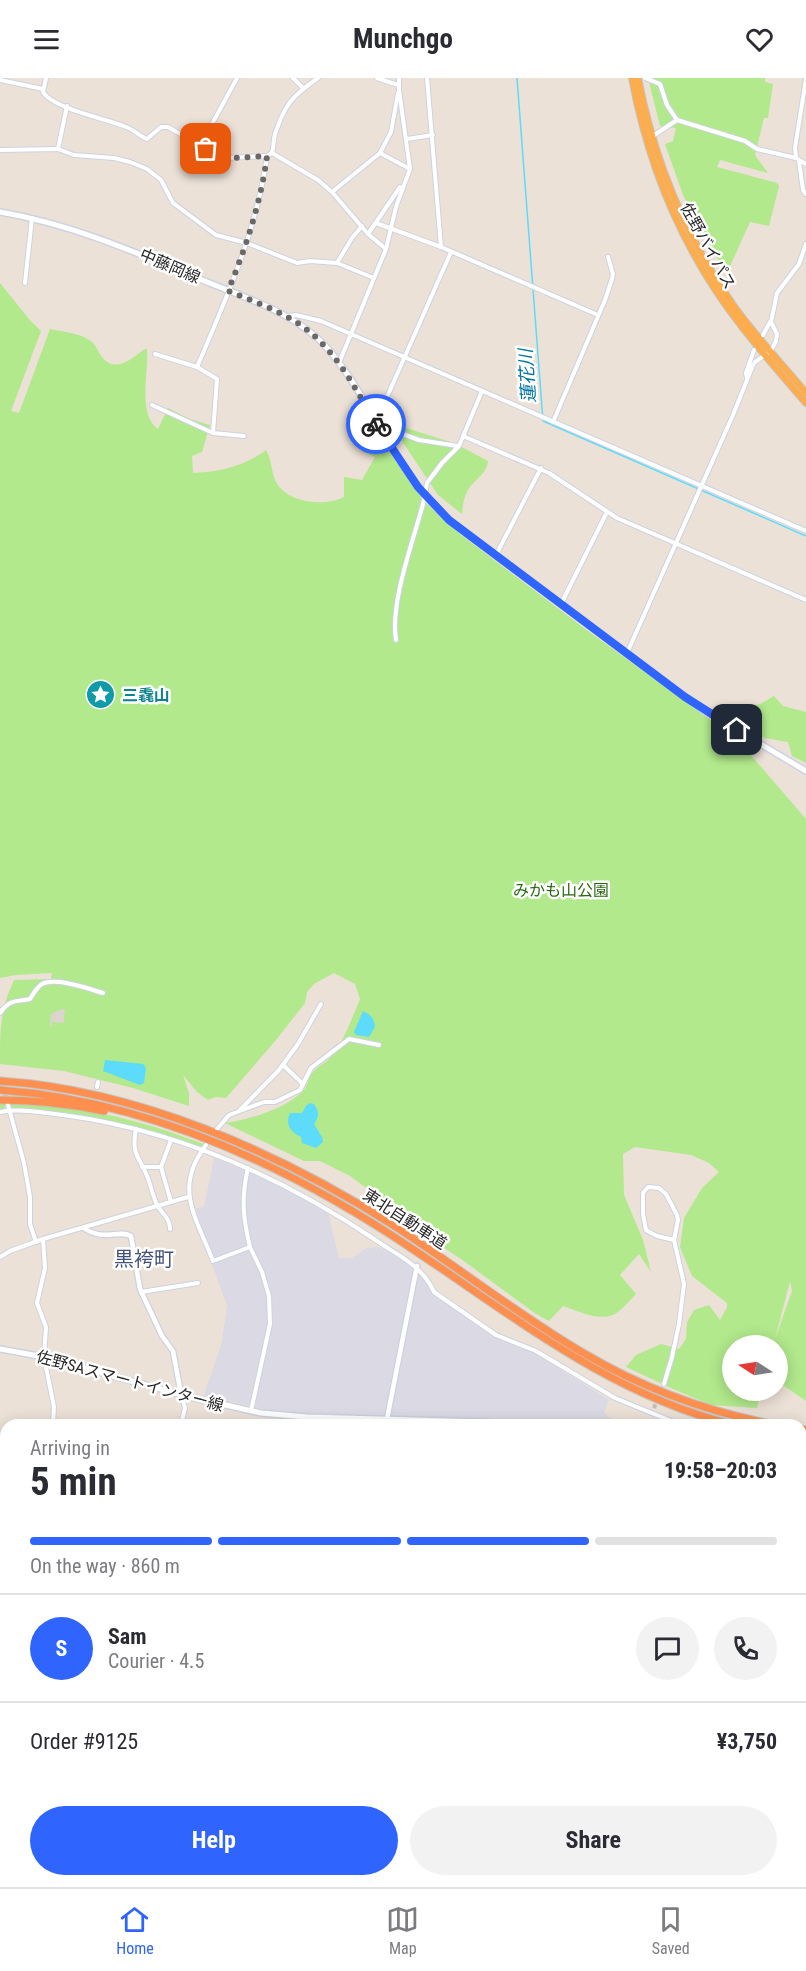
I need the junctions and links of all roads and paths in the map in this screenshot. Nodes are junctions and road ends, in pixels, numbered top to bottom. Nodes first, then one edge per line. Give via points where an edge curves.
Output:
1 (46, 78) edge
2 (237, 78) edge
3 (292, 78) edge
4 (318, 78) edge
5 (377, 78) edge
6 (399, 78) edge
7 (427, 78) edge
8 (632, 78) edge
9 (638, 78) edge
10 (645, 78) edge
11 (806, 79) edge
12 (0, 80) edge
13 (398, 87) junction
14 (303, 88) junction
15 (43, 89) junction
16 (67, 106) junction
17 (677, 120) junction
18 (433, 135) junction
19 (651, 137) junction
20 (407, 139) junction
21 (200, 146) junction
22 (58, 149) junction
23 (0, 150) edge
24 (380, 153) junction
25 (269, 155) junction
26 (798, 159) junction
27 (806, 165) edge
28 (410, 169) junction
29 (403, 184) junction
30 (332, 192) junction
31 (806, 194) edge
32 (0, 212) edge
33 (32, 218) junction
34 (376, 223) junction
35 (362, 226) junction
36 (391, 228) junction
37 (368, 234) junction
38 (246, 243) junction
39 (806, 244) edge
40 (441, 247) junction
41 (386, 249) junction
42 (805, 250) edge
43 (450, 252) junction
44 (608, 257) dead end
45 (337, 263) junction
46 (374, 278) junction
47 (25, 283) dead end
48 (228, 291) junction
49 (598, 315) junction
50 (286, 316) junction
51 (771, 322) junction
52 (352, 334) junction
53 (763, 335) dead end
54 (754, 350) dead end
55 (768, 353) junction
56 (155, 354) dead end
57 (405, 357) junction
58 (339, 363) junction
59 (197, 367) junction
60 (748, 379) junction
61 (482, 391) junction
62 (806, 393) edge
63 (806, 403) edge
64 (152, 405) dead end
65 (553, 422) junction
66 (377, 425) junction
67 (213, 433) junction
68 (244, 436) dead end
69 (463, 436) junction
70 (459, 446) junction
71 (541, 468) junction
72 (700, 488) junction
73 (607, 512) junction
74 (806, 531) edge
75 (675, 544) junction
76 (495, 556) junction
77 (806, 600) edge
78 (561, 605) junction
79 (396, 640) dead end
80 (627, 654) junction
81 (806, 771) edge
82 (103, 993) dead end
83 (321, 1004) dead end
84 (0, 1012) edge
85 (379, 1045) dead end
86 (283, 1065) junction
87 (0, 1081) edge
88 (303, 1084) junction
89 (0, 1090) edge
90 (0, 1100) edge
91 (8, 1105) tunnel mouth
92 (240, 1110) junction
93 (10, 1111) junction
94 (0, 1112) edge
95 (90, 1112) dead end
96 (145, 1118) junction
97 (89, 1119) junction
98 (136, 1129) junction
99 (217, 1129) dead end
100 (171, 1140) junction
101 (206, 1145) dead end
102 (202, 1150) junction
103 (142, 1167) junction
104 (161, 1167) junction
105 (248, 1168) junction
106 (188, 1197) junction
107 (171, 1202) junction
108 (158, 1206) junction
109 (84, 1228) junction
110 (170, 1229) dead end
111 (43, 1239) junction
112 (674, 1240) junction
113 (36, 1242) junction
114 (250, 1247) junction
115 (0, 1257) edge
116 (417, 1266) junction
117 (198, 1283) dead end
118 (141, 1292) junction
119 (0, 1349) edge
120 (44, 1357) junction
121 (664, 1384) dead end
122 (181, 1394) junction
123 (251, 1411) junction
124 (53, 1419) edge
125 (182, 1419) edge
126 (387, 1419) joint
127 (669, 1419) edge
128 (714, 1419) edge
129 (749, 1419) edge

1 - 15 street
2 - 21 street
3 - 14 street
4 - 14 street
5 - 13 street
6 - 13 street
7 - 18 street
8 - 55 highway, 佐野バイパス via 648,148 687,242 715,289
9 - 19 highway, 佐野バイパス
10 - 17 street via 660,84
11 - 26 street via 795,148
12 - 15 street
13 - 20 street
13 - 24 street via 391,132
14 - 25 street via 286,108
15 - 16 street via 46,97
16 - 21 street via 147,138 161,127 168,127
16 - 22 street
17 - 19 street
17 - 26 street via 745,141 757,149
18 - 20 street
18 - 40 street
19 - 55 highway, 佐野バイパス via 668,188 701,256
20 - 28 street
21 - 25 street via 227,158
22 - 23 street
22 - 38 street via 74,155 114,158 147,169 161,180 173,203 216,235
24 - 28 street
24 - 30 street
25 - 30 street via 318,180
25 - 38 street
26 - 27 street
26 - 31 street
28 - 29 street
29 - 34 street
29 - 36 street
30 - 35 street
32 - 33 main road, 中藤岡線
33 - 47 street
33 - 48 main road, 中藤岡線 via 122,246
34 - 36 street
34 - 37 street
35 - 37 street
35 - 45 street
36 - 40 street
36 - 41 street
37 - 41 street
38 - 45 street via 297,263
38 - 48 street
39 - 42 street
40 - 43 street
41 - 46 street
42 - 51 street via 777,293
43 - 49 street
43 - 57 street
44 - 49 street via 613,274
45 - 46 street
46 - 52 street
48 - 50 main road, 中藤岡線
48 - 59 street
49 - 65 street
50 - 52 street via 321,321
50 - 58 main road, 中藤岡線 via 320,340
51 - 53 street
51 - 55 street via 777,334
52 - 57 street
52 - 58 street
54 - 60 street
55 - 60 street via 755,362
55 - 62 highway, 佐野バイパス
55 - 63 highway, 佐野バイパス
56 - 59 street
57 - 61 street
57 - 66 street
58 - 66 main road, 中藤岡線
59 - 67 street via 218,379
60 - 72 street
61 - 65 street
61 - 69 street
64 - 67 street
65 - 72 street
66 - 70 street via 419,440
66 - 76 main road, 中藤岡線 via 428,499
67 - 68 street
69 - 70 street
69 - 71 street
70 - 79 street, bridge via 427,483 402,577
71 - 73 street
71 - 76 street
72 - 74 street
72 - 75 street
73 - 75 street
73 - 78 street
75 - 77 street
75 - 80 street
76 - 78 main road, 中藤岡線
78 - 80 main road, 中藤岡線
80 - 81 main road, 中藤岡線 via 703,710
82 - 84 street via 47,982 30,999 14,1001
83 - 86 street
85 - 88 street via 349,1039 311,1068
86 - 88 street
86 - 92 street
87 - 129 highway, 東北自動車道 via 63,1088 126,1103 248,1147 374,1213 609,1368 685,1401
88 - 92 street via 300,1090 275,1102
89 - 96 highway, 東北自動車道 via 69,1098
90 - 96 highway via 76,1106
91 - 93 street
92 - 99 street via 228,1115
93 - 94 street
93 - 97 street
93 - 113 street via 24,1163 30,1197 28,1216
95 - 97 street
96 - 128 highway, 東北自動車道 via 236,1152 326,1195 388,1232 566,1353 615,1381
97 - 98 street
98 - 100 street
98 - 103 street via 134,1149
100 - 102 street
100 - 104 street
101 - 102 street
102 - 105 street
102 - 106 street via 188,1178
103 - 104 street
103 - 108 street
104 - 107 street
105 - 114 street via 242,1204
105 - 116 street via 296,1191
106 - 107 street
106 - 114 street via 213,1261
107 - 108 street
108 - 109 street
108 - 110 street
109 - 111 street
109 - 118 street via 100,1235 129,1234
111 - 113 street
111 - 120 street via 45,1268 36,1299 46,1327
112 - 112 street via 646,1230 643,1192 648,1187 659,1188 669,1198 678,1220
112 - 121 street via 684,1291
113 - 115 street
114 - 123 street via 269,1296 270,1324
116 - 126 street
116 - 127 street via 434,1292 496,1335 536,1351 615,1398
117 - 118 street
118 - 122 street via 173,1351
119 - 120 main road, 佐野SAスマートインター線
120 - 122 main road, 佐野SAスマートインター線
120 - 124 street
122 - 123 main road, 佐野SAスマートインター線
122 - 125 street via 185,1408
123 - 126 main road, 佐野SAスマートインター線

